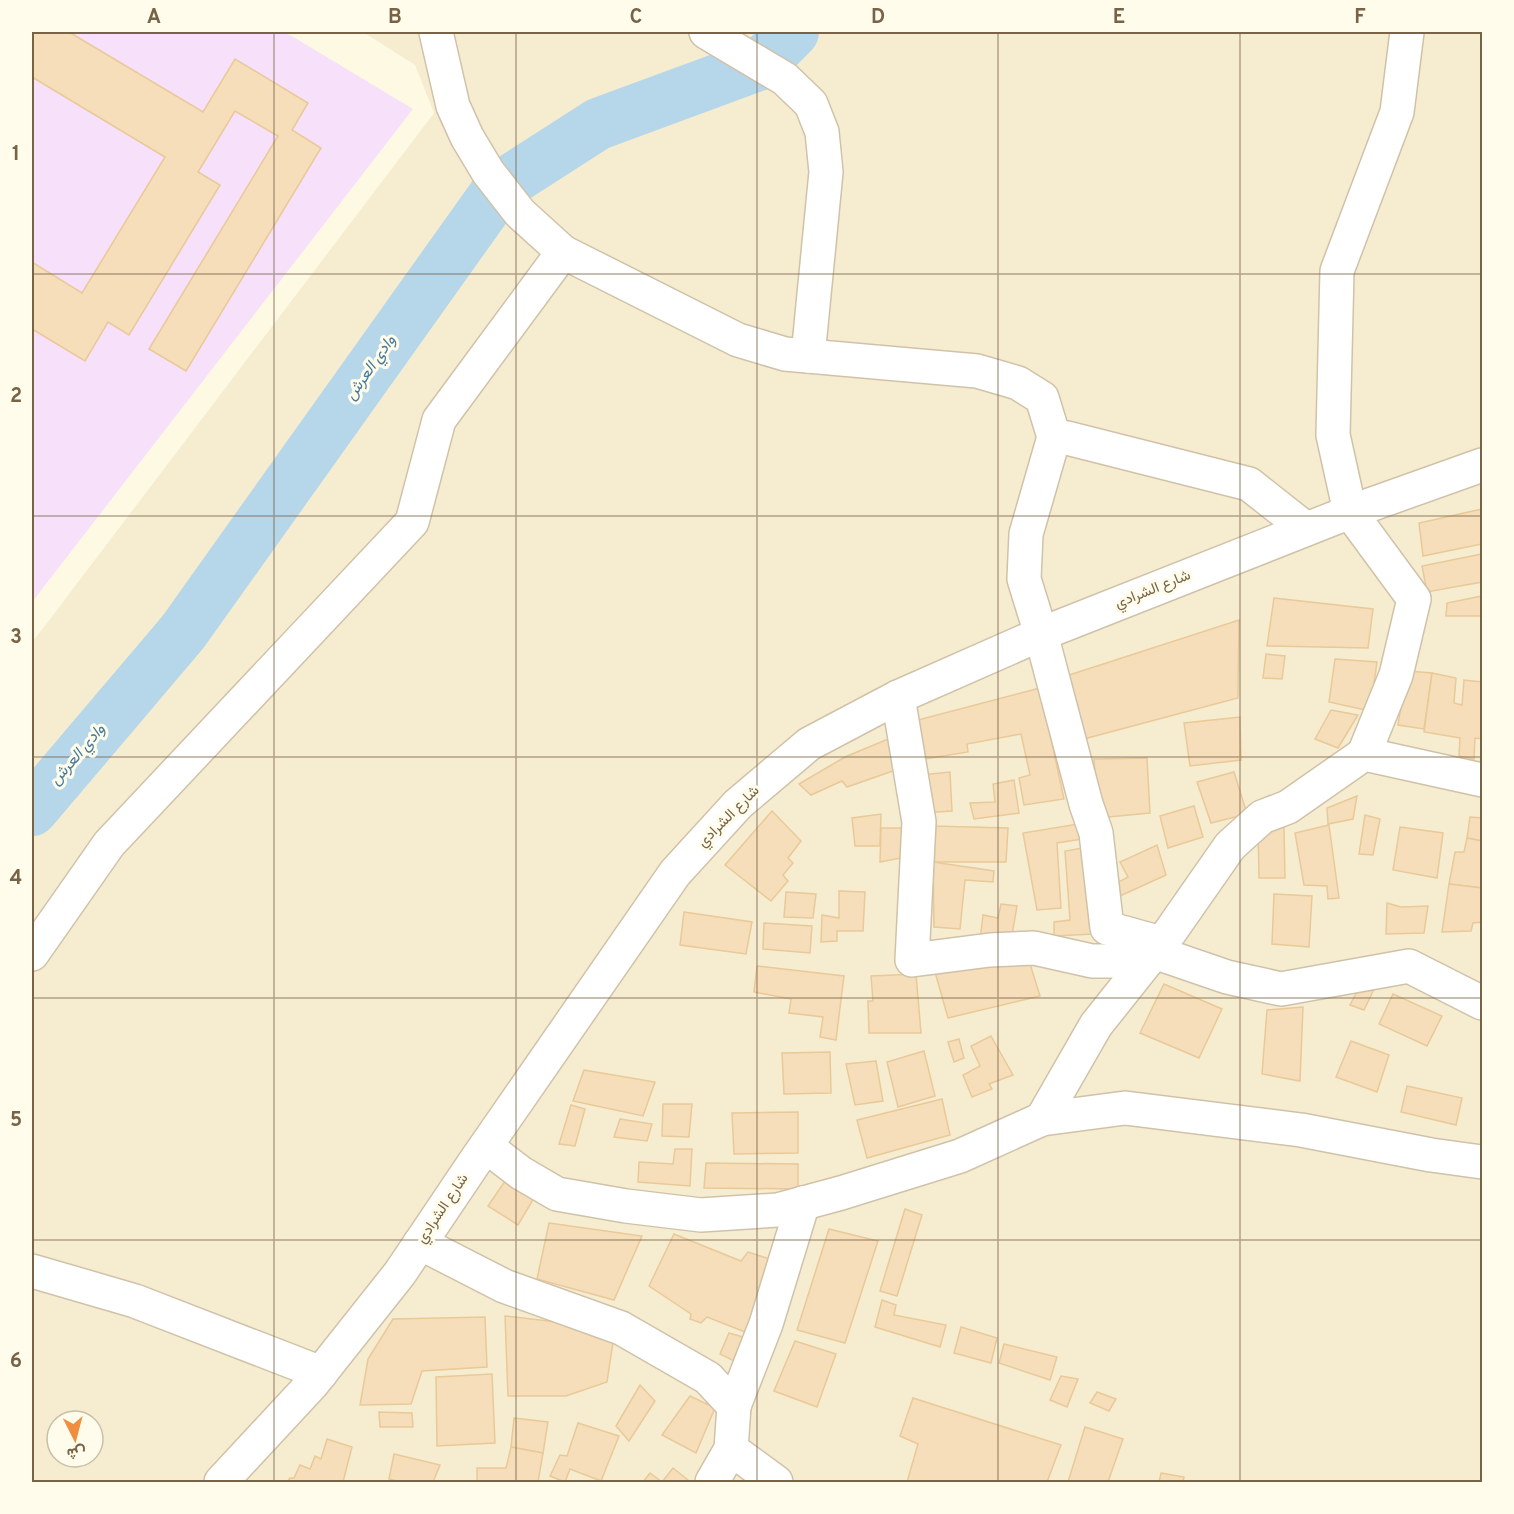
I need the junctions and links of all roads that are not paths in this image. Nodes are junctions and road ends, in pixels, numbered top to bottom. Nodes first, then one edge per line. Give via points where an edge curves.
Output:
1 (436, 32) edge
2 (706, 32) edge
3 (1407, 32) edge
4 (562, 252) junction
5 (808, 356) junction
6 (1054, 437) junction
7 (1482, 465) edge
8 (1350, 512) junction
9 (1306, 529) junction
10 (1041, 634) junction
11 (898, 697) junction
12 (1364, 754) junction
13 (1482, 780) edge
14 (1154, 952) junction
15 (32, 954) edge
16 (1482, 1003) edge
17 (1042, 1119) junction
18 (487, 1147) junction
19 (1482, 1162) edge
20 (803, 1203) junction
21 (420, 1243) junction
22 (32, 1271) edge
23 (321, 1373) junction
24 (734, 1406) junction
25 (730, 1449) junction
26 (222, 1482) edge
27 (712, 1482) edge
28 (776, 1482) edge

1 - 4 street via 453,106 467,137 520,213
2 - 5 street via 785,79 811,104 822,132 826,172
3 - 8 street via 1397,112 1337,271 1333,435
4 - 5 street via 738,340 785,354
4 - 15 street via 439,420 412,522 109,844
5 - 6 street via 977,371 1018,384 1042,398
6 - 9 street via 1248,484
6 - 10 street via 1026,534 1024,579
7 - 8 street, شارع الشرادي
8 - 9 street, شارع الشرادي
8 - 12 street via 1414,599 1396,675
9 - 10 street, شارع الشرادي
10 - 11 street, شارع الشرادي
10 - 14 street via 1096,833 1107,928
11 - 14 street via 919,822 912,960 1034,948 1092,961
11 - 18 street, شارع الشرادي via 809,744 738,804 675,873
12 - 13 street
12 - 14 street via 1288,807 1262,817 1230,846
14 - 16 street via 1227,977 1281,989 1409,966
14 - 17 street via 1096,1025
17 - 19 street via 1125,1107 1301,1130
17 - 20 street via 960,1156
18 - 20 street via 557,1194 701,1215 778,1210
18 - 21 street, شارع الشرادي
20 - 24 street via 766,1324
21 - 23 street, شارع الشرادي
21 - 24 street via 504,1286 621,1328 708,1378
22 - 23 street via 135,1301
23 - 26 street, شارع الشرادي
24 - 25 street
25 - 27 street
25 - 28 street

